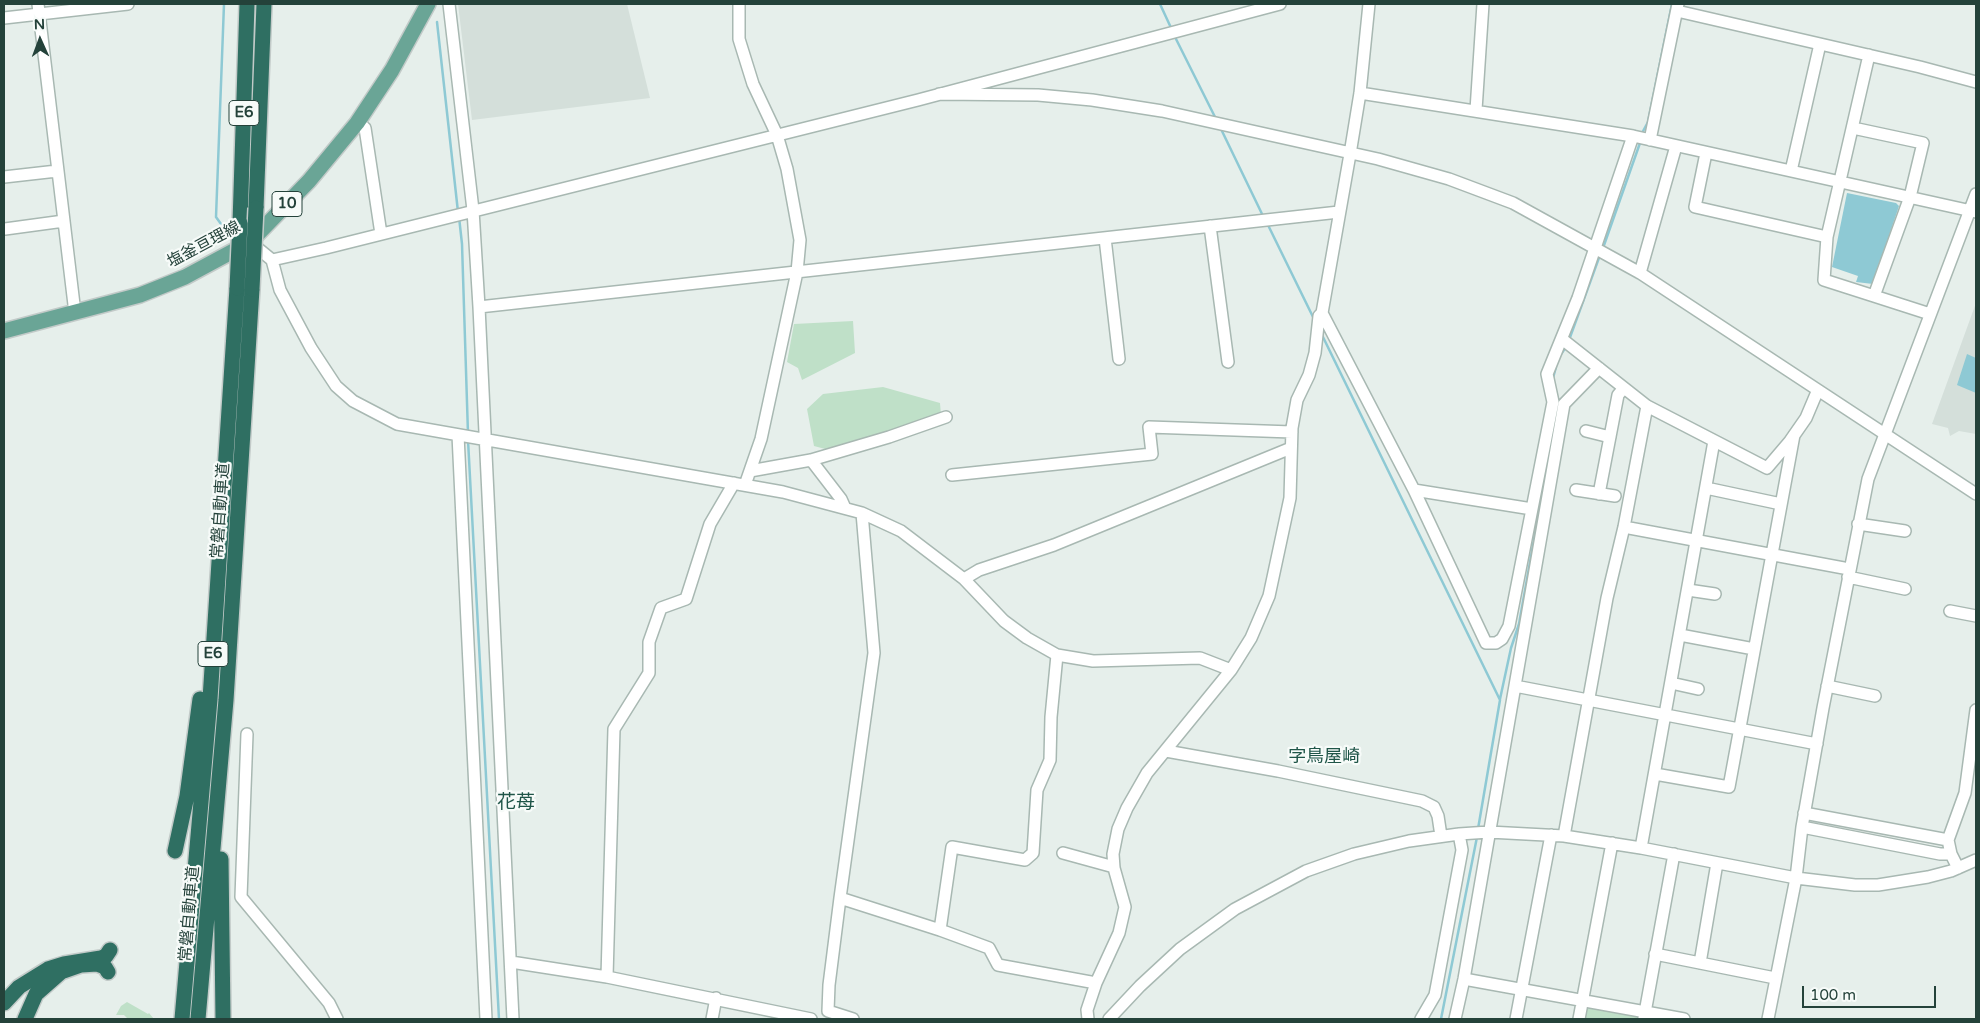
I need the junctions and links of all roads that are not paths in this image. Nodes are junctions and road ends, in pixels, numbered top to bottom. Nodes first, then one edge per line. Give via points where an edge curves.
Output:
1 (128, 4) edge
2 (247, 4) edge
3 (264, 4) edge
4 (428, 4) edge
5 (449, 4) edge
6 (739, 4) edge
7 (1280, 4) edge
8 (1369, 4) edge
9 (1483, 4) edge
10 (1677, 8) edge
11 (39, 9) edge
12 (4, 18) edge
13 (1820, 44) junction
14 (1869, 55) junction
15 (1976, 82) edge
16 (1360, 93) junction
17 (939, 94) junction
18 (1476, 110) junction
19 (357, 123) junction
20 (1853, 128) junction
21 (777, 135) junction
22 (1632, 136) junction
23 (1650, 140) junction
24 (1676, 146) junction
25 (1706, 153) junction
26 (1350, 154) junction
27 (57, 171) junction
28 (1790, 171) junction
29 (4, 177) edge
30 (1841, 182) junction
31 (1976, 194) edge
32 (1910, 197) junction
33 (470, 211) junction
34 (1974, 211) edge
35 (1339, 212) junction
36 (64, 221) junction
37 (1210, 226) junction
38 (5, 229) dead end
39 (381, 234) junction
40 (1827, 237) junction
41 (1105, 238) junction
42 (250, 242) junction
43 (1600, 250) junction
44 (272, 260) junction
45 (797, 272) junction
46 (1640, 273) junction
47 (1874, 296) junction
48 (479, 307) junction
49 (70, 314) junction
50 (1930, 314) junction
51 (1320, 315) junction
52 (4, 331) edge
53 (1565, 342) junction
54 (1119, 359) dead end
55 (1228, 362) dead end
56 (1599, 368) junction
57 (1624, 388) junction
58 (1818, 392) junction
59 (1647, 406) junction
60 (946, 417) dead end
61 (1586, 431) dead end
62 (1292, 432) junction
63 (1883, 433) junction
64 (458, 435) junction
65 (1794, 435) junction
66 (1610, 437) junction
67 (484, 439) junction
68 (1714, 441) junction
69 (1291, 448) junction
70 (810, 460) junction
71 (750, 471) junction
72 (952, 475) dead end
73 (734, 483) junction
74 (746, 485) junction
75 (1706, 488) junction
76 (1414, 490) junction
77 (1576, 490) dead end
78 (1599, 494) junction
79 (1976, 494) edge
80 (1615, 496) dead end
81 (1781, 504) junction
82 (845, 508) junction
83 (1532, 509) junction
84 (862, 513) junction
85 (223, 516) junction
86 (1858, 524) junction
87 (1624, 528) junction
88 (1905, 531) dead end
89 (1697, 540) junction
90 (1771, 555) junction
91 (1848, 573) junction
92 (964, 579) junction
93 (1905, 589) dead end
94 (1688, 590) junction
95 (1715, 594) dead end
96 (1950, 611) dead end
97 (1976, 616) edge
98 (1680, 635) junction
99 (1754, 649) junction
100 (1057, 655) junction
101 (1231, 670) junction
102 (1671, 683) junction
103 (1515, 686) junction
104 (1827, 686) junction
105 (1698, 688) dead end
106 (1876, 696) dead end
107 (226, 700) junction
108 (1588, 702) junction
109 (1976, 710) edge
110 (1666, 716) junction
111 (1740, 730) junction
112 (247, 734) dead end
113 (1817, 744) junction
114 (1166, 751) junction
115 (1655, 774) junction
116 (1804, 812) junction
117 (1802, 827) junction
118 (1486, 832) junction
119 (1463, 833) junction
120 (1551, 835) junction
121 (1441, 836) junction
122 (1564, 836) junction
123 (1948, 840) junction
124 (1612, 843) junction
125 (1642, 848) junction
126 (175, 851) dead end
127 (1063, 853) dead end
128 (1674, 854) junction
129 (1951, 854) junction
130 (1976, 860) edge
131 (1717, 863) junction
132 (1114, 867) junction
133 (1958, 868) junction
134 (1796, 878) junction
135 (840, 898) junction
136 (940, 930) junction
137 (110, 950) dead end
138 (1655, 954) junction
139 (511, 962) junction
140 (1700, 963) junction
141 (108, 972) dead end
142 (607, 977) junction
143 (1775, 978) junction
144 (1464, 979) junction
145 (1096, 983) junction
146 (1522, 989) junction
147 (716, 998) junction
148 (1583, 1000) junction
149 (4, 1002) edge
150 (828, 1011) junction
151 (1644, 1016) edge
152 (26, 1019) edge
153 (182, 1019) edge
154 (198, 1019) edge
155 (223, 1019) edge
156 (337, 1019) edge
157 (486, 1019) edge
158 (513, 1019) edge
159 (712, 1019) edge
160 (812, 1019) edge
161 (853, 1019) edge
162 (1088, 1019) edge
163 (1109, 1019) edge
164 (1421, 1019) edge
165 (1455, 1019) edge
166 (1516, 1019) edge
167 (1579, 1019) edge
168 (1684, 1019) edge
169 (1768, 1019) edge

1 - 11 street
2 - 85 highway, 常磐自動車道 / E6, bridge via 237,288
3 - 107 highway, 常磐自動車道 / E6, bridge via 252,289
4 - 19 main road, 塩釜亘理線 / 10 via 392,70
5 - 33 street
6 - 21 street via 739,39 753,84
7 - 17 street
8 - 16 street
9 - 18 street
10 - 13 street
10 - 23 street
11 - 12 street
11 - 27 street
13 - 14 street
13 - 28 street
14 - 15 street
14 - 20 street
16 - 18 street
16 - 26 street
17 - 21 street
17 - 26 street via 1038,95 1092,100 1207,121
18 - 22 street
19 - 39 street via 365,128
19 - 42 main road, 塩釜亘理線 / 10 via 309,181
20 - 30 street
20 - 32 street via 1923,143
21 - 33 street
21 - 45 street via 800,240
22 - 23 street
22 - 43 street
23 - 24 street
24 - 25 street
24 - 46 street
25 - 28 street
25 - 40 street via 1695,207
26 - 35 street
26 - 43 street via 1449,179 1513,203
27 - 29 street
27 - 36 street
28 - 30 street
30 - 32 street
30 - 40 street
31 - 34 street
32 - 34 street
32 - 47 street
33 - 39 street
33 - 48 street
34 - 50 street
35 - 37 street
35 - 51 street
36 - 38 street
36 - 49 street
37 - 41 street
37 - 55 street
39 - 44 street
40 - 47 street via 1824,280
41 - 45 street
41 - 54 street
42 - 44 street
42 - 49 main road, 塩釜亘理線 / 10 via 185,277 140,295
43 - 46 street
43 - 53 street
44 - 64 street via 280,290 336,386 353,401 397,424
45 - 48 street
45 - 71 street via 760,441
46 - 58 street
47 - 50 street
48 - 67 street
49 - 52 main road, 塩釜亘理線 / 10
50 - 63 street
51 - 62 street via 1309,375 1297,400
51 - 76 street
53 - 56 street
53 - 83 street via 1547,374 1553,402
56 - 57 street
56 - 103 street via 1564,404
57 - 59 street
57 - 66 street via 1618,395
58 - 63 street
58 - 65 street
59 - 68 street
59 - 87 street
60 - 70 street
61 - 66 street
62 - 69 street
62 - 72 street via 1149,427 1152,454
63 - 79 street
63 - 86 street
64 - 67 street
64 - 157 street
65 - 68 street via 1767,468
65 - 81 street
66 - 78 street
67 - 73 street
67 - 139 street
68 - 75 street
69 - 92 street via 1054,545 979,570
69 - 101 street via 1290,498 1269,596 1251,638
70 - 71 street
70 - 82 street
71 - 74 street
73 - 74 street
73 - 142 street via 710,524 686,599 660,608 649,642 649,673 614,729
74 - 82 street
75 - 81 street
75 - 89 street
76 - 83 street
76 - 83 street via 1486,644 1502,639 1509,626
77 - 78 street
78 - 80 street
81 - 90 street
82 - 84 street
84 - 92 street via 901,531
84 - 135 street via 874,652
85 - 126 highway via 214,560 194,749
85 - 153 highway, 常磐自動車道 / E6
86 - 88 street
86 - 91 street
87 - 89 street
87 - 108 street
89 - 90 street
89 - 94 street
90 - 91 street
90 - 99 street
91 - 93 street
91 - 104 street
92 - 100 street via 1004,621 1043,649
94 - 95 street
94 - 98 street
96 - 97 street
98 - 99 street
98 - 102 street
99 - 111 street
100 - 101 street via 1093,661 1200,658
100 - 136 street via 1050,760 1037,790 1033,853 1025,860 952,848
101 - 114 street
102 - 105 street
102 - 110 street
103 - 108 street
103 - 118 street
104 - 106 street
104 - 113 street
107 - 154 highway, 常磐自動車道 / E6
107 - 155 highway via 222,852
108 - 110 street
108 - 122 street
109 - 123 street via 1965,793
110 - 111 street
110 - 115 street
111 - 113 street
111 - 115 street via 1729,787
112 - 156 street via 241,897 329,1002
113 - 116 street
114 - 121 street via 1422,801 1434,807
114 - 132 street via 1147,773 1127,808 1114,841
115 - 125 street
116 - 117 street
116 - 123 street
117 - 129 street
117 - 134 street
118 - 119 street
118 - 120 street
118 - 144 street
119 - 121 street
119 - 164 street via 1435,996
120 - 122 street
120 - 146 street
121 - 163 street via 1354,854 1306,871 1268,890 1229,913 1180,949
122 - 124 street
123 - 129 street
124 - 125 street
124 - 148 street
125 - 128 street
127 - 132 street
128 - 131 street
128 - 138 street
129 - 133 street
130 - 133 street
131 - 134 street
131 - 140 street
132 - 145 street via 1125,907 1119,933
133 - 134 street via 1928,877 1878,885
134 - 143 street
135 - 136 street
135 - 150 street
136 - 145 street via 990,948 998,965
137 - 149 highway via 100,958 48,969 19,987
138 - 140 street
138 - 151 street
139 - 142 street
139 - 158 street
140 - 143 street
141 - 152 highway via 97,964 61,972 36,994
142 - 147 street
143 - 169 street
144 - 146 street
144 - 165 street
145 - 162 street via 1087,1010
146 - 148 street
146 - 166 street
147 - 159 street
147 - 160 street
148 - 151 street
148 - 167 street
150 - 160 street
150 - 161 street
151 - 168 street

